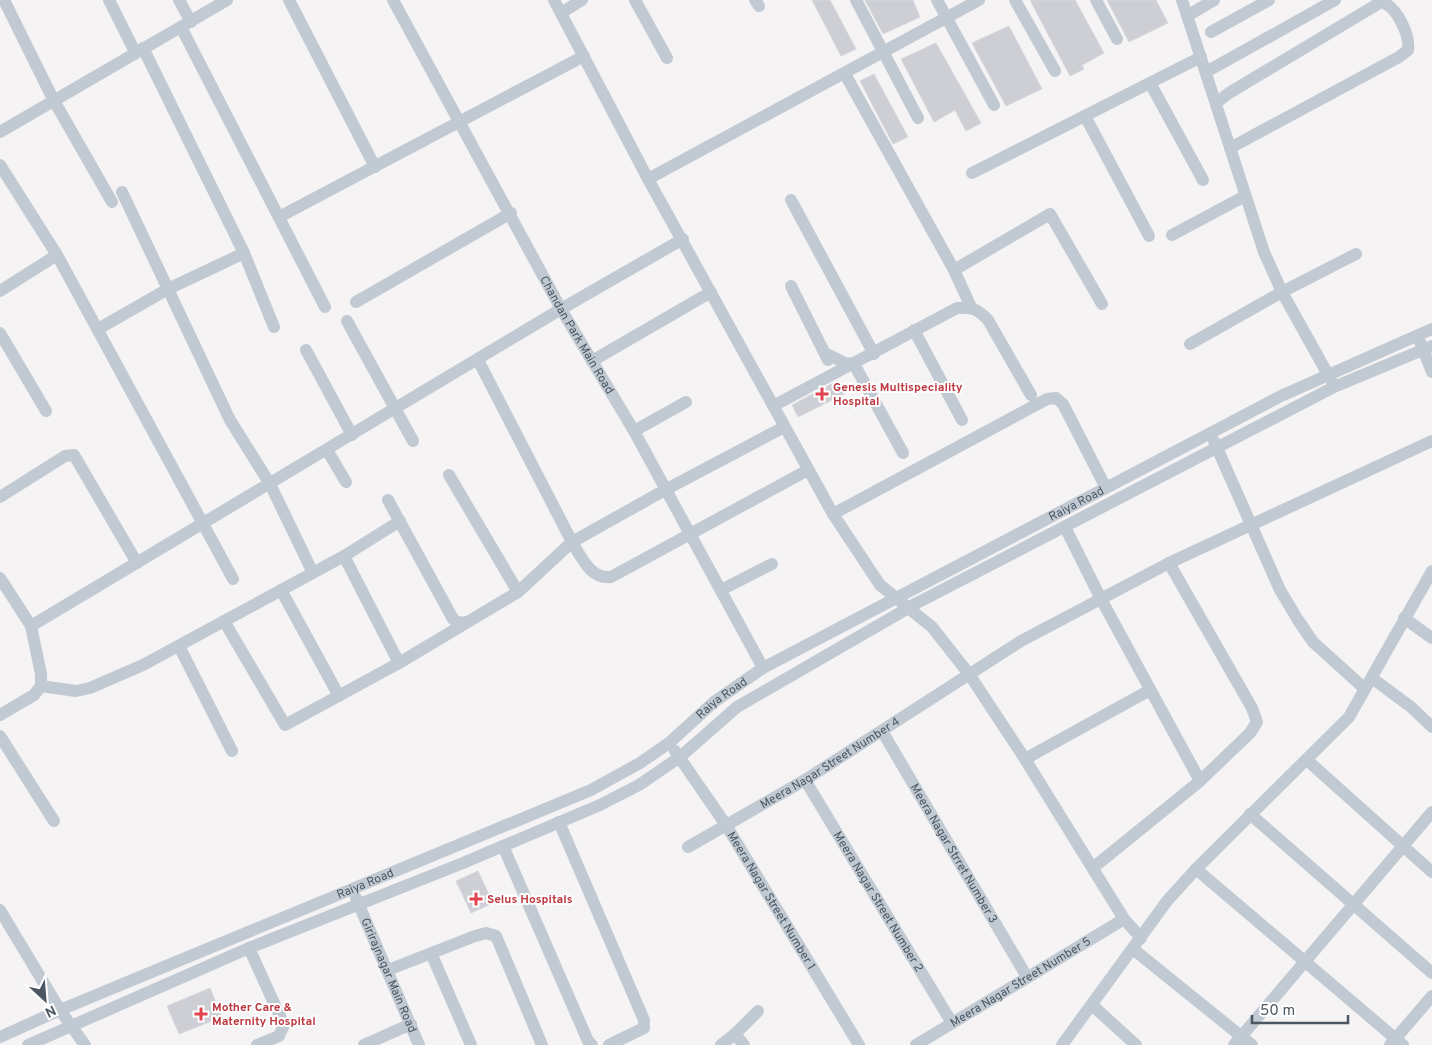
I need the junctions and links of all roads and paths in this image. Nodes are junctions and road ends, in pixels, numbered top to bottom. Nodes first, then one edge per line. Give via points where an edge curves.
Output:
1 (4, 0) edge
2 (109, 0) edge
3 (179, 0) edge
4 (227, 0) edge
5 (289, 0) edge
6 (393, 0) edge
7 (554, 0) edge
8 (582, 0) edge
9 (635, 0) edge
10 (856, 0) edge
11 (937, 0) edge
12 (980, 0) edge
13 (1015, 0) edge
14 (1096, 0) edge
15 (1182, 0) edge
16 (1214, 0) edge
17 (1269, 0) edge
18 (1335, 0) edge
19 (561, 13) junction
20 (1187, 16) junction
21 (947, 18) junction
22 (186, 25) junction
23 (1211, 32) dead end
24 (1116, 39) dead end
25 (139, 50) junction
26 (884, 53) junction
27 (584, 56) junction
28 (1201, 57) junction
29 (667, 58) dead end
30 (1055, 71) dead end
31 (1206, 72) junction
32 (845, 74) junction
33 (1150, 83) junction
34 (54, 99) junction
35 (1216, 103) junction
36 (994, 105) dead end
37 (1085, 116) junction
38 (918, 118) dead end
39 (458, 122) junction
40 (0, 132) edge
41 (1230, 148) junction
42 (0, 166) edge
43 (375, 167) junction
44 (972, 173) dead end
45 (648, 179) junction
46 (1203, 180) dead end
47 (122, 192) dead end
48 (1245, 196) junction
49 (791, 200) dead end
50 (112, 202) dead end
51 (511, 214) junction
52 (279, 217) junction
53 (1172, 235) dead end
54 (1149, 236) dead end
55 (683, 239) junction
56 (244, 253) junction
57 (1356, 254) dead end
58 (58, 255) junction
59 (954, 270) junction
60 (791, 286) dead end
61 (168, 288) junction
62 (0, 291) edge
63 (711, 292) junction
64 (1282, 292) junction
65 (356, 302) dead end
66 (1102, 304) dead end
67 (325, 307) dead end
68 (971, 307) junction
69 (561, 309) junction
70 (347, 321) dead end
71 (274, 327) dead end
72 (98, 329) junction
73 (1432, 329) edge
74 (914, 330) junction
75 (0, 333) edge
76 (1417, 335) junction
77 (1190, 344) dead end
78 (1428, 348) edge
79 (306, 350) dead end
80 (825, 353) junction
81 (874, 354) junction
82 (478, 360) junction
83 (592, 361) junction
84 (854, 364) junction
85 (1432, 372) edge
86 (835, 374) junction
87 (1328, 375) junction
88 (1334, 387) junction
89 (1031, 395) dead end
90 (686, 402) dead end
91 (395, 409) junction
92 (775, 409) junction
93 (46, 411) dead end
94 (962, 420) dead end
95 (784, 427) junction
96 (634, 431) junction
97 (1211, 434) junction
98 (352, 435) junction
99 (763, 438) junction
100 (413, 441) dead end
101 (1432, 441) edge
102 (1216, 449) junction
103 (326, 450) junction
104 (903, 453) dead end
105 (808, 470) junction
106 (449, 474) dead end
107 (346, 482) dead end
108 (270, 484) junction
109 (1106, 488) junction
110 (665, 490) junction
111 (0, 497) edge
112 (388, 500) dead end
113 (833, 514) junction
114 (400, 521) junction
115 (202, 524) junction
116 (1251, 525) junction
117 (1065, 527) junction
118 (690, 536) junction
119 (572, 542) junction
120 (344, 556) junction
121 (137, 563) junction
122 (772, 564) dead end
123 (1169, 564) junction
124 (1432, 571) edge
125 (313, 573) junction
126 (0, 578) edge
127 (233, 579) dead end
128 (281, 590) junction
129 (721, 590) junction
130 (518, 592) junction
131 (895, 598) junction
132 (1101, 599) junction
133 (909, 608) junction
134 (1404, 618) junction
135 (224, 621) junction
136 (466, 622) junction
137 (31, 626) junction
138 (1432, 638) edge
139 (179, 646) junction
140 (398, 663) junction
141 (763, 668) junction
142 (969, 674) junction
143 (1372, 678) junction
144 (41, 686) junction
145 (1365, 689) junction
146 (1150, 690) junction
147 (339, 696) junction
148 (0, 715) edge
149 (1432, 727) edge
150 (882, 731) junction
151 (0, 736) edge
152 (669, 743) junction
153 (232, 751) dead end
154 (680, 757) junction
155 (1025, 759) junction
156 (1307, 760) junction
157 (805, 780) junction
158 (1200, 781) junction
159 (1432, 812) edge
160 (1250, 814) junction
161 (54, 821) dead end
162 (559, 822) junction
163 (726, 825) junction
164 (503, 846) junction
165 (1404, 846) junction
166 (688, 847) dead end
167 (1094, 868) junction
168 (1196, 869) junction
169 (1432, 872) edge
170 (352, 889) junction
171 (360, 904) junction
172 (1355, 904) junction
173 (0, 910) edge
174 (1124, 919) junction
175 (1141, 938) junction
176 (249, 948) junction
177 (1133, 949) junction
178 (431, 953) junction
179 (1304, 960) junction
180 (388, 970) junction
181 (1432, 973) edge
182 (1027, 977) junction
183 (1432, 996) edge
184 (1092, 1005) junction
185 (60, 1010) junction
186 (758, 1011) dead end
187 (952, 1023) junction
188 (411, 1024) junction
189 (70, 1026) junction
190 (735, 1034) junction
191 (0, 1037) edge
192 (1238, 1040) edge
193 (1396, 1043) edge
194 (28, 1045) edge
195 (85, 1045) edge
196 (257, 1045) edge
197 (364, 1045) edge
198 (419, 1045) edge
199 (471, 1045) edge
200 (542, 1045) edge
201 (592, 1045) edge
202 (609, 1045) edge
203 (721, 1045) edge
204 (744, 1045) edge
205 (859, 1045) edge
206 (916, 1045) edge
207 (1062, 1045) edge
208 (1136, 1045) edge
209 (1252, 1045) edge

1 - 34 street
2 - 25 street
3 - 22 street
4 - 22 street
5 - 43 street
6 - 39 street, Chandan Park Main Road
7 - 19 street
8 - 19 street
9 - 29 street
10 - 26 street
11 - 21 street
12 - 21 street
13 - 30 street
14 - 24 street
15 - 20 street
16 - 20 street
17 - 23 street
18 - 31 street
19 - 27 street
20 - 28 street
21 - 26 street
21 - 36 street
22 - 25 street
22 - 52 street
25 - 34 street
25 - 56 street
26 - 32 street
26 - 38 street
27 - 39 street
27 - 45 street
28 - 31 street
28 - 33 street
31 - 35 street
32 - 45 street
32 - 59 street
33 - 37 street
33 - 46 street
34 - 40 street
34 - 50 street
35 - 41 street
35 - 41 street via 1381,2 1394,9 1409,41 1408,50 1399,57
37 - 44 street
37 - 54 street
39 - 43 street
39 - 51 street, Chandan Park Main Road
41 - 48 street
42 - 58 street
43 - 52 street
45 - 55 street
47 - 61 street
48 - 53 street
48 - 64 street
49 - 81 street
51 - 65 street
51 - 69 street, Chandan Park Main Road
52 - 67 street
55 - 63 street
55 - 69 street
56 - 61 street
56 - 71 street
57 - 64 street
58 - 62 street
58 - 72 street
59 - 66 street via 1050,214
59 - 68 street
60 - 80 street
61 - 72 street
61 - 108 street via 230,420
63 - 83 street
63 - 92 street
64 - 77 street
64 - 87 street
68 - 74 street via 957,308
68 - 89 street via 988,320
69 - 82 street
69 - 83 street, Chandan Park Main Road
70 - 91 street
72 - 115 street
73 - 76 street, Raiya Road
74 - 81 street
74 - 94 street
75 - 93 street
76 - 78 street
76 - 87 street, Raiya Road
78 - 85 street
78 - 88 street, Raiya Road
79 - 98 street
80 - 84 street
80 - 86 street
81 - 84 street
82 - 91 street
82 - 119 street
83 - 96 street, Chandan Park Main Road
84 - 86 street
84 - 104 street
86 - 92 street
87 - 88 street
87 - 97 street, Raiya Road
88 - 102 street, Raiya Road
90 - 96 street
91 - 98 street
91 - 100 street
92 - 95 street
92 - 99 street
95 - 99 street
95 - 105 street
96 - 110 street, Chandan Park Main Road
97 - 102 street
97 - 109 street, Raiya Road
98 - 103 street
99 - 110 street
101 - 116 street, Meera Nagar Street Number 4
102 - 116 street
102 - 117 street, Raiya Road
103 - 107 street
103 - 108 street
105 - 113 street
105 - 118 street
106 - 130 street
108 - 115 street
108 - 125 street
109 - 113 street via 1063,404 1056,398 1047,399
109 - 131 street, Raiya Road
110 - 118 street, Chandan Park Main Road
110 - 119 street
111 - 121 street via 65,456 74,455
112 - 114 street
113 - 131 street via 872,575
114 - 120 street
114 - 136 street via 453,619 458,623
115 - 121 street
115 - 127 street
116 - 123 street, Meera Nagar Street Number 4
116 - 145 street via 1280,590 1313,642
117 - 132 street
117 - 133 street, Raiya Road
118 - 119 street via 611,577 601,578 592,573
118 - 129 street, Chandan Park Main Road
119 - 130 street
120 - 125 street
120 - 140 street
121 - 137 street
122 - 129 street
123 - 132 street, Meera Nagar Street Number 4
123 - 158 street via 1257,722 1250,733
124 - 134 street
125 - 128 street
126 - 137 street
128 - 135 street
128 - 147 street
129 - 141 street, Chandan Park Main Road
130 - 136 street
131 - 133 street
131 - 141 street, Raiya Road
132 - 142 street, Meera Nagar Street Number 4
132 - 146 street
133 - 142 street via 932,627
133 - 154 street, Raiya Road via 736,708
134 - 138 street
134 - 143 street
135 - 139 street
135 - 147 street via 285,725
136 - 140 street
137 - 144 street
139 - 144 street via 143,666 90,688 76,691
139 - 153 street
140 - 147 street
141 - 152 street, Raiya Road via 714,702
142 - 150 street, Meera Nagar Street Number 4
142 - 155 street
143 - 145 street
143 - 149 street
144 - 148 street via 34,695
145 - 156 street via 1349,717
146 - 155 street
146 - 158 street
150 - 157 street, Meera Nagar Street Number 4
150 - 182 street, Meera Nagar Strret Number 3
151 - 161 street
152 - 154 street, Meera Nagar Street Number 1
152 - 170 street, Raiya Road via 591,790
154 - 162 street, Raiya Road via 639,785
154 - 163 street, Meera Nagar Street Number 1
155 - 167 street
156 - 160 street
156 - 165 street
157 - 163 street, Meera Nagar Street Number 4
157 - 187 street, Meera Nagar Street Number 2
158 - 167 street
159 - 165 street
160 - 168 street
160 - 172 street
162 - 164 street, Raiya Road
162 - 202 street via 644,1020 644,1028
163 - 166 street, Meera Nagar Street Number 4
163 - 205 street, Meera Nagar Street Number 1
164 - 171 street, Raiya Road
164 - 201 street
165 - 169 street
165 - 172 street
167 - 174 street
168 - 175 street via 1167,901
168 - 179 street
170 - 171 street, Girirajnagar Main Road
170 - 185 street, Raiya Road
171 - 176 street, Raiya Road
171 - 180 street, Girirajnagar Main Road
172 - 179 street
172 - 181 street
173 - 185 street
174 - 175 street
174 - 182 street, Meera Nagar Street Number 5
175 - 177 street
176 - 189 street, Raiya Road
176 - 196 street via 284,1025 279,1036
177 - 184 street
177 - 192 street
178 - 180 street
178 - 199 street
178 - 200 street via 486,933 496,936
179 - 192 street
179 - 193 street
180 - 188 street, Girirajnagar Main Road
182 - 187 street, Meera Nagar Street Number 5
183 - 193 street
184 - 207 street
184 - 208 street
185 - 189 street
185 - 191 street, Raiya Road
186 - 190 street
187 - 206 street, Meera Nagar Street Number 5
188 - 197 street
188 - 198 street, Girirajnagar Main Road
189 - 194 street, Raiya Road
189 - 195 street
190 - 203 street
190 - 204 street
192 - 209 street

